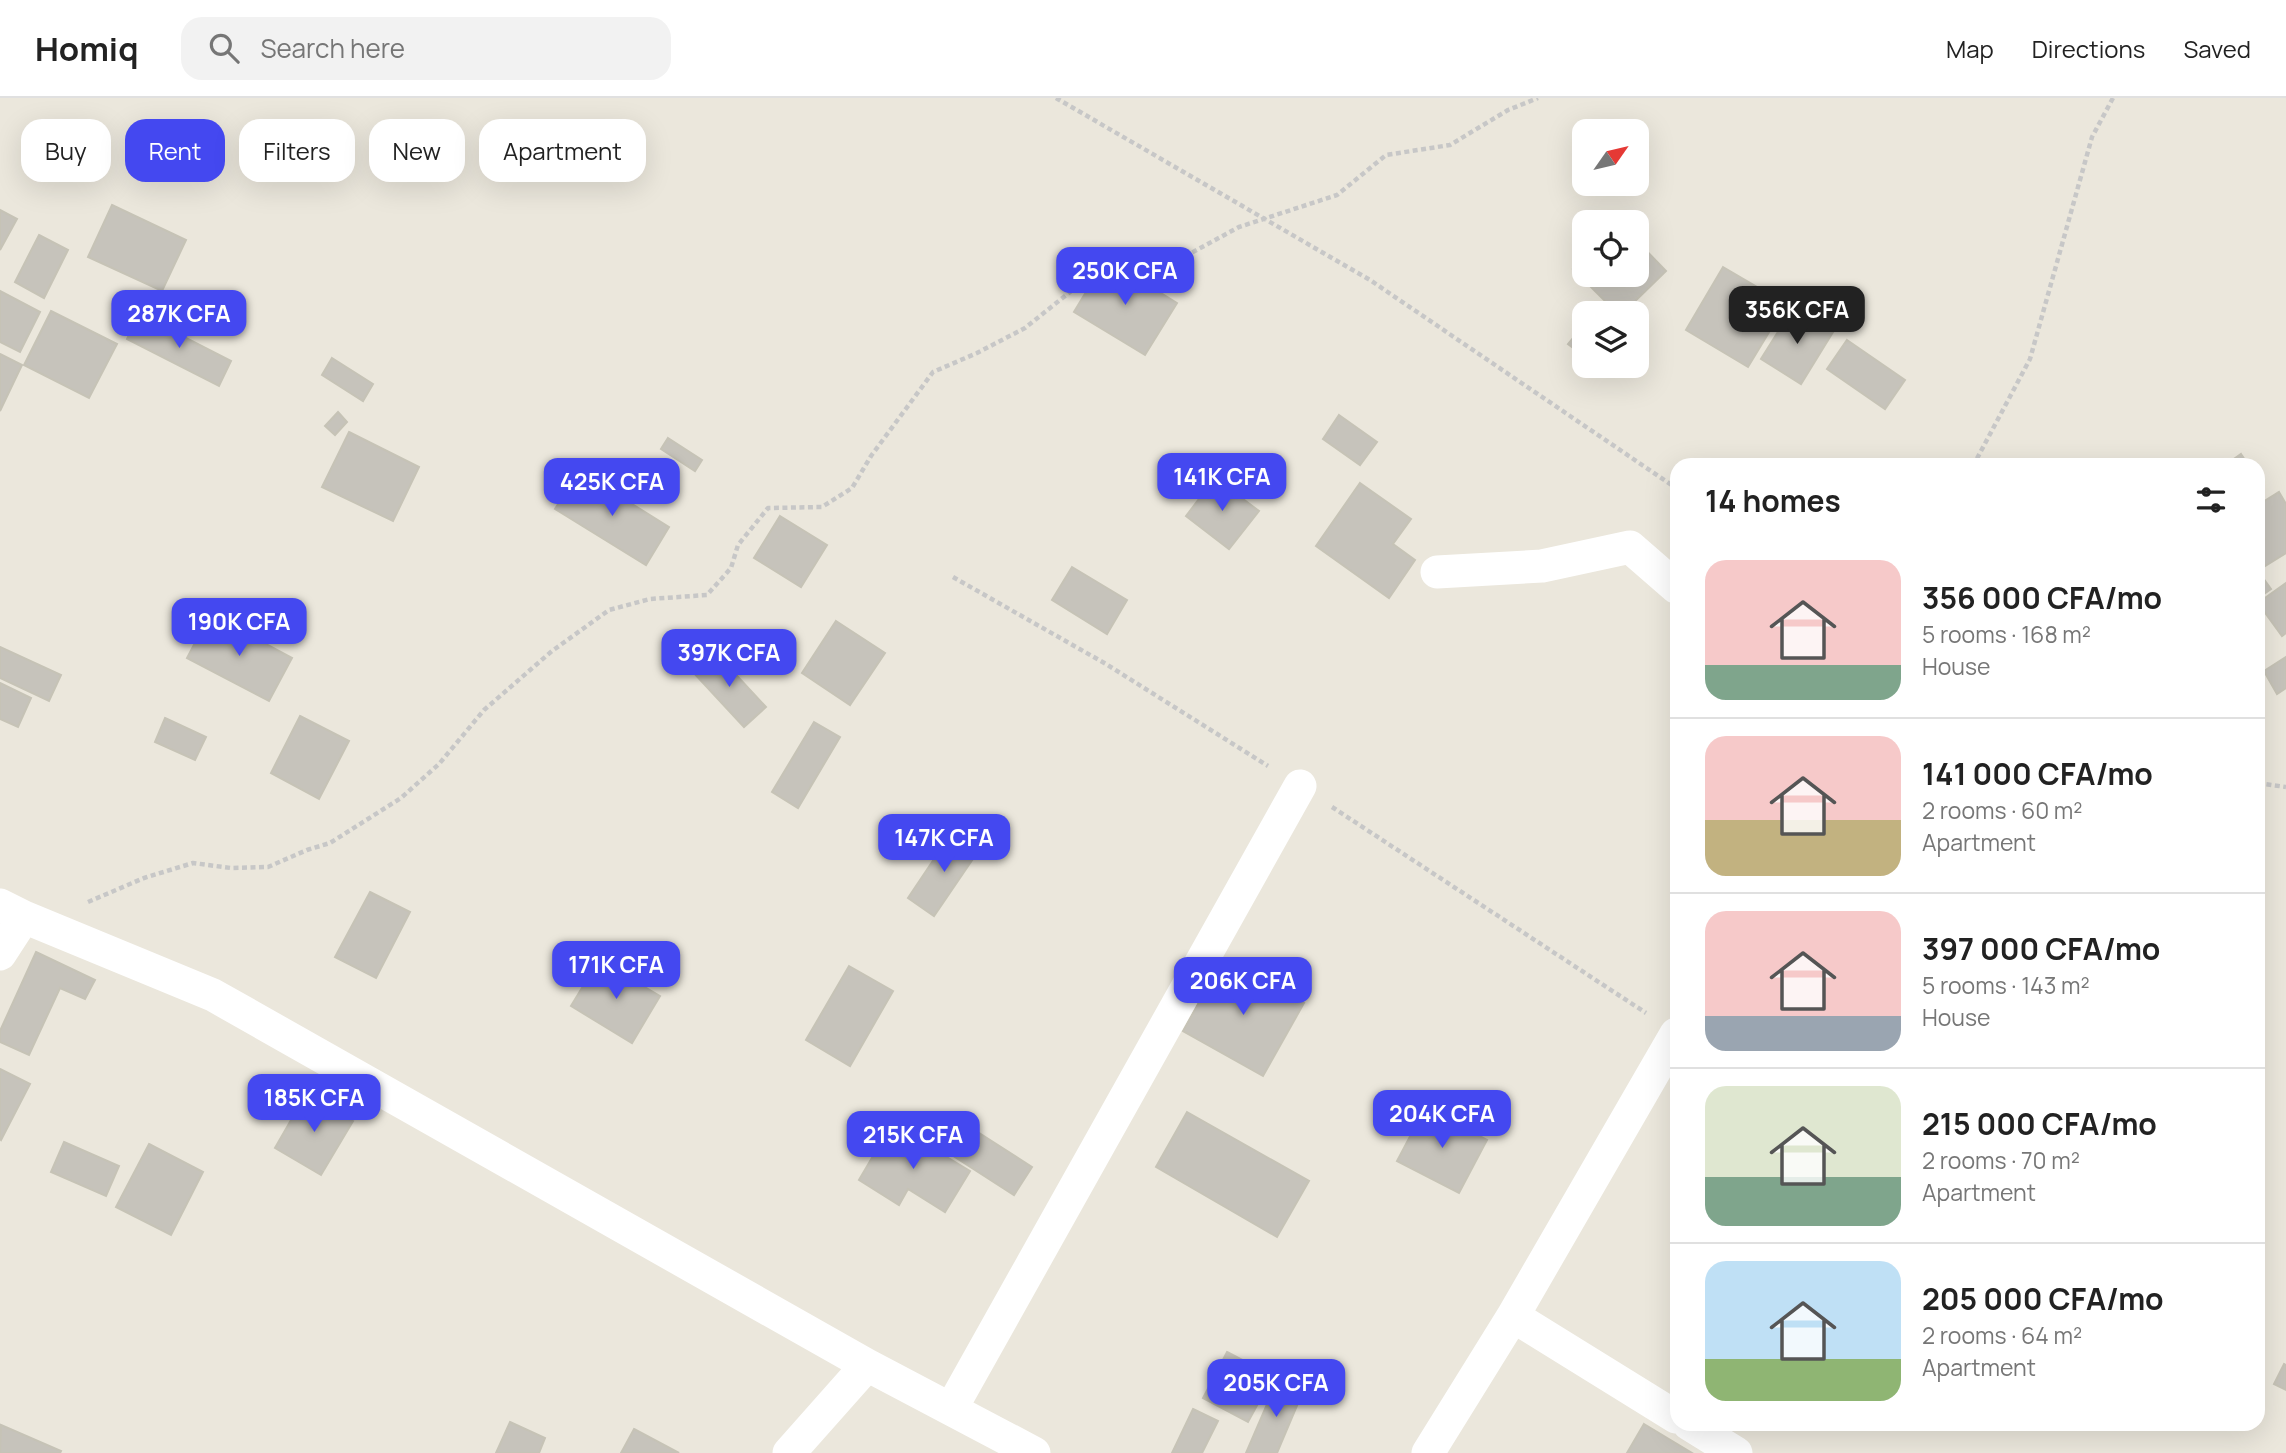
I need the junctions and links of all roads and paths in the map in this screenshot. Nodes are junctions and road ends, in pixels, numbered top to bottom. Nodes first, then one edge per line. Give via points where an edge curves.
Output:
1 (1056, 98) edge
2 (1538, 98) edge
3 (2113, 98) edge
4 (1266, 219) junction
5 (1977, 458) edge
6 (1670, 484) edge
7 (1437, 572) dead end
8 (1670, 582) edge
9 (2265, 784) edge
10 (1300, 786) dead end
11 (2286, 787) edge
12 (78, 906) dead end
13 (12, 911) edge
14 (0, 954) edge
15 (1670, 1044) edge
16 (1513, 1316) junction
17 (867, 1365) junction
18 (951, 1409) junction
19 (1670, 1413) edge
20 (1700, 1431) edge
21 (789, 1453) edge
22 (1034, 1453) edge
23 (1428, 1453) edge
24 (1736, 1453) edge

1 - 4 path
2 - 4 path via 1508,110 1450,145 1386,155 1338,195
3 - 5 path via 2092,137 2030,359
4 - 6 path via 1370,280
4 - 12 path via 1239,227 1182,258 1105,251 1070,292 1025,328 933,372 852,488 822,507 768,508 738,545 731,568 706,595 650,598 609,610 552,651 484,710 439,764 401,798 330,843 268,867 193,863
7 - 8 street via 1542,566 1630,547
9 - 11 path
10 - 18 street
13 - 14 street
13 - 17 street via 213,995
15 - 16 street
16 - 19 street
16 - 23 street
17 - 18 street
17 - 21 street
18 - 22 street
20 - 24 street

